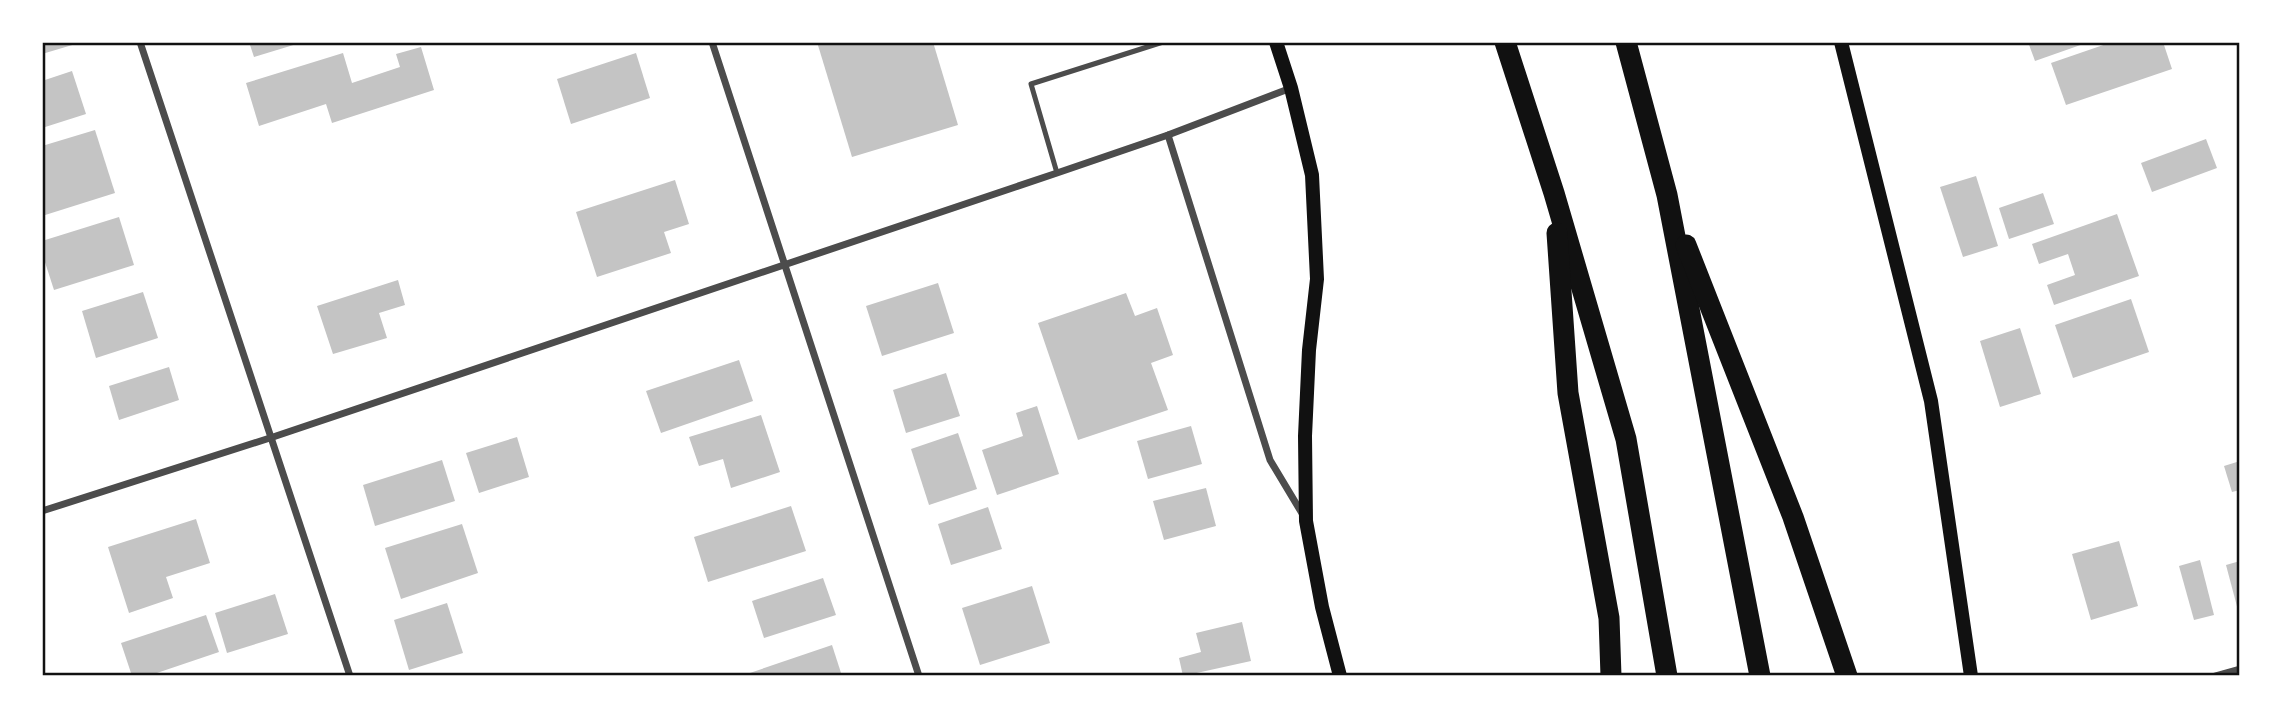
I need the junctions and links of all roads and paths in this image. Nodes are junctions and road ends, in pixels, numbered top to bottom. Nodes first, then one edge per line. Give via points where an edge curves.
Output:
1 (140, 42) edge
2 (712, 42) edge
3 (1163, 42) edge
4 (1276, 42) edge
5 (1505, 42) edge
6 (1626, 42) edge
7 (1841, 42) edge
8 (1291, 88) junction
9 (1168, 135) junction
10 (1057, 173) junction
11 (1554, 193) junction
12 (1667, 195) junction
13 (785, 264) junction
14 (273, 437) junction
15 (42, 511) edge
16 (1306, 521) junction
17 (2240, 669) edge
18 (350, 676) edge
19 (919, 676) edge
20 (1340, 676) edge
21 (1611, 676) edge
22 (1667, 676) edge
23 (1760, 676) edge
24 (1847, 676) edge
25 (1971, 676) edge
26 (2216, 676) edge

1 - 14 street
2 - 13 street
3 - 10 lane via 1031,84
4 - 8 main road
5 - 11 highway
6 - 12 highway
7 - 25 main road via 1931,401
8 - 9 street
8 - 16 main road via 1312,175 1317,279 1305,436
9 - 10 street
9 - 16 street via 1270,460
10 - 13 street
11 - 21 highway via 1568,393 1609,618
11 - 22 highway via 1626,439
12 - 23 highway
12 - 24 highway via 1793,517
13 - 14 street
13 - 19 street
14 - 15 street
14 - 18 street
16 - 20 main road
17 - 26 street

